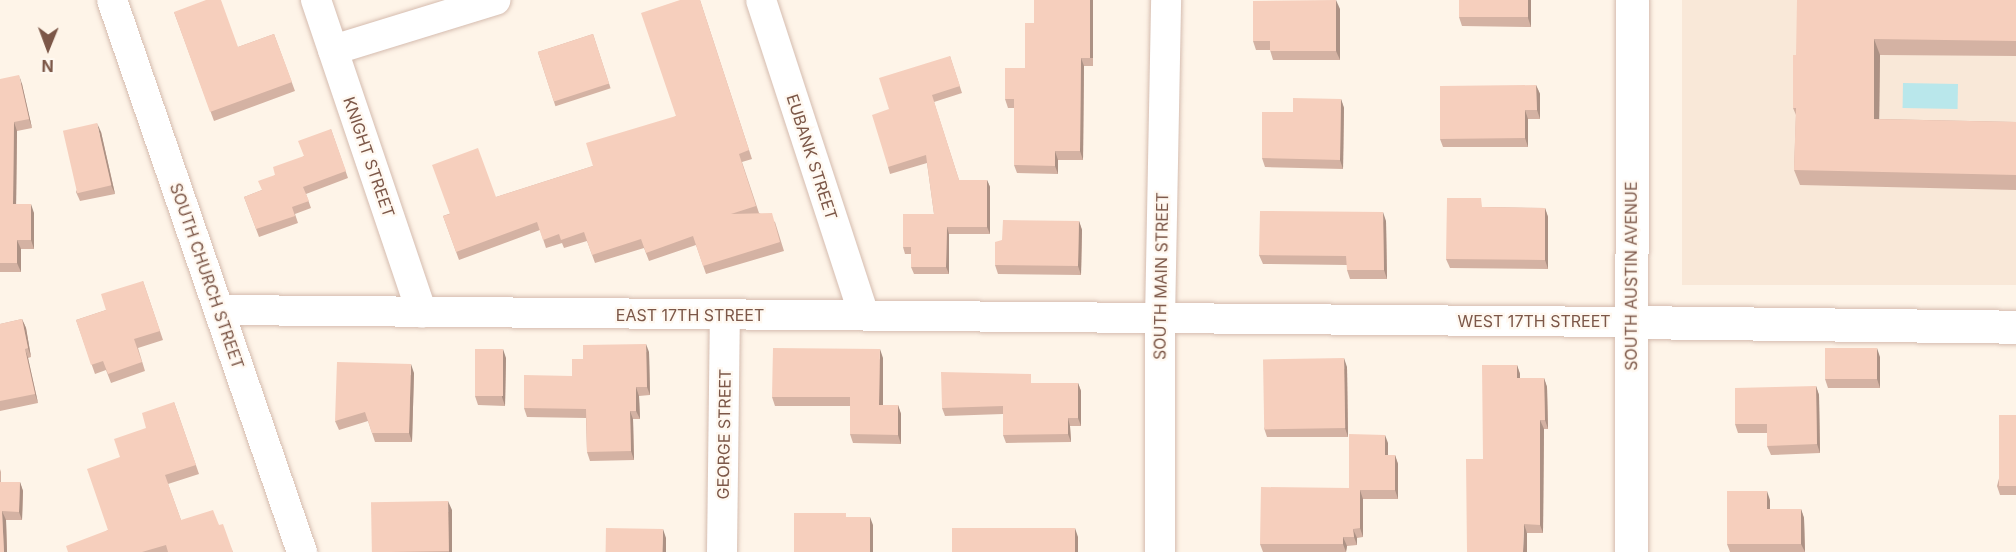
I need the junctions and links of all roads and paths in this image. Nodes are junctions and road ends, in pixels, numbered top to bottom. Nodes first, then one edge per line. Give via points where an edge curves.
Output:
1 (112, 0) edge
2 (316, 0) edge
3 (496, 0) edge
4 (761, 0) edge
5 (1166, 0) edge
6 (1632, 0) edge
7 (333, 50) junction
8 (219, 310) junction
9 (422, 313) junction
10 (864, 315) junction
11 (725, 316) junction
12 (1160, 319) junction
13 (1630, 322) junction
14 (2016, 327) edge
15 (302, 552) edge
16 (722, 552) edge
17 (1160, 552) edge
18 (1631, 552) edge

1 - 8 street, SOUTH CHURCH STREET
2 - 7 street, KNIGHT STREET
3 - 7 street
4 - 10 street, EUBANK STREET
5 - 12 street, SOUTH MAIN STREET
6 - 13 main road, SOUTH AUSTIN AVENUE
7 - 9 street, KNIGHT STREET
8 - 9 street, EAST 17TH STREET
8 - 15 street, SOUTH CHURCH STREET
9 - 11 street, EAST 17TH STREET
10 - 11 street, EAST 17TH STREET
10 - 12 street, EAST 17TH STREET
11 - 16 street, GEORGE STREET
12 - 13 street, WEST 17TH STREET
12 - 17 street, SOUTH MAIN STREET
13 - 14 main road, WEST 17TH STREET
13 - 18 main road, SOUTH AUSTIN AVENUE

